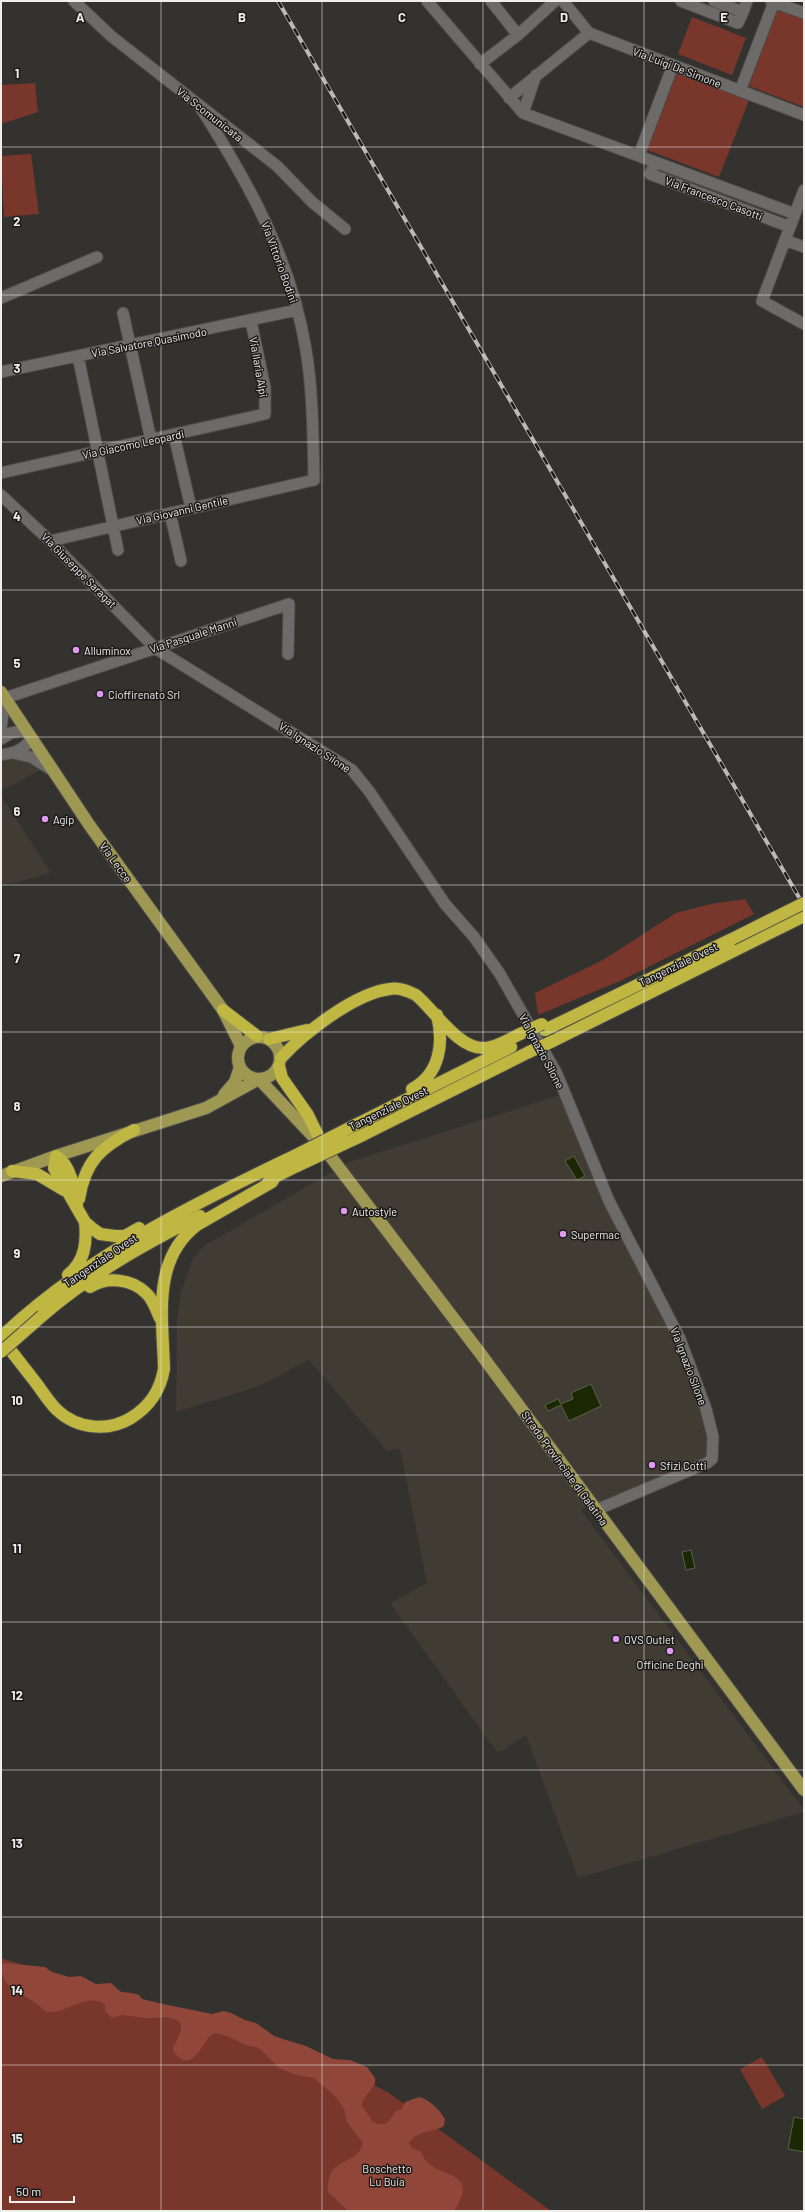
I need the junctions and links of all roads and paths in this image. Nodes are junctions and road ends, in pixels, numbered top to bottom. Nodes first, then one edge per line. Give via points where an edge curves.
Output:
1 (74, 1) edge
2 (427, 1) edge
3 (491, 1) edge
4 (556, 1) edge
5 (564, 1) edge
6 (681, 1) edge
7 (714, 1) edge
8 (747, 1) edge
9 (773, 1) edge
10 (743, 12) junction
11 (804, 13) edge
12 (590, 33) junction
13 (518, 35) junction
14 (480, 64) junction
15 (673, 64) junction
16 (536, 76) junction
17 (740, 91) junction
18 (509, 98) junction
19 (200, 107) junction
20 (523, 113) junction
21 (804, 115) edge
22 (639, 155) junction
23 (655, 162) junction
24 (804, 190) edge
25 (795, 214) junction
26 (790, 227) junction
27 (345, 229) dead end
28 (785, 240) junction
29 (804, 248) edge
30 (97, 257) dead end
31 (1, 286) edge
32 (1, 297) edge
33 (297, 310) junction
34 (123, 313) dead end
35 (250, 320) junction
36 (804, 324) edge
37 (130, 346) junction
38 (78, 356) junction
39 (1, 372) edge
40 (265, 414) joint
41 (174, 435) junction
42 (151, 440) junction
43 (97, 452) junction
44 (1, 473) edge
45 (314, 480) joint
46 (1, 495) edge
47 (191, 508) junction
48 (170, 513) junction
49 (114, 526) junction
50 (50, 541) junction
51 (118, 550) dead end
52 (181, 561) dead end
53 (155, 648) junction
54 (288, 654) dead end
55 (3, 695) edge
56 (1, 729) edge
57 (28, 734) junction
58 (1, 738) edge
59 (13, 753) junction
60 (1, 755) edge
61 (54, 771) junction
62 (804, 903) edge
63 (804, 916) edge
64 (736, 944) junction
65 (223, 1010) junction
66 (436, 1014) junction
67 (312, 1028) junction
68 (257, 1036) junction
69 (522, 1037) junction
70 (269, 1039) junction
71 (241, 1046) junction
72 (280, 1062) junction
73 (240, 1067) junction
74 (259, 1079) junction
75 (278, 1100) junction
76 (302, 1106) junction
77 (206, 1108) junction
78 (360, 1127) junction
79 (134, 1130) junction
80 (324, 1148) junction
81 (56, 1156) junction
82 (294, 1162) junction
83 (12, 1171) junction
84 (1, 1176) edge
85 (252, 1176) junction
86 (275, 1177) junction
87 (68, 1193) junction
88 (77, 1206) junction
89 (85, 1222) junction
90 (42, 1311) junction
91 (162, 1323) junction
92 (1, 1338) edge
93 (1, 1352) edge
94 (596, 1510) junction
95 (804, 1790) edge

1 - 19 street, Via Scomunicata via 111,36
2 - 14 street, Via Francesco Casotti
3 - 13 street
4 - 13 street
5 - 12 street
6 - 10 street via 738,23
7 - 10 street
8 - 10 street
9 - 11 street
9 - 17 street
12 - 15 street, Via Luigi De Simone
12 - 16 street
13 - 14 street
14 - 18 street, Via Francesco Casotti
15 - 17 street, Via Luigi De Simone
15 - 22 street
16 - 18 street
16 - 20 street
17 - 21 street, Via Luigi De Simone
18 - 20 street, Via Francesco Casotti
19 - 27 street, Via Scomunicata via 277,166 312,202
19 - 33 street, Via Vittorio Bodini via 251,190 274,240
20 - 22 street, Via Francesco Casotti
22 - 23 street, Via Francesco Casotti
23 - 25 street, Via Francesco Casotti
23 - 26 street, Via Francesco Casotti via 650,174
24 - 25 street
25 - 26 street
26 - 28 street
28 - 29 street
28 - 36 street via 762,301
30 - 32 street
31 - 32 street
33 - 35 street, Via Salvatore Quasimodo
33 - 45 street, Via Vittorio Bodini via 306,350 313,426
34 - 37 street
35 - 37 street, Via Salvatore Quasimodo
35 - 40 street, Via Ilaria Alpi via 265,388
37 - 38 street, Via Salvatore Quasimodo
37 - 42 street
38 - 39 street, Via Salvatore Quasimodo
38 - 43 street
40 - 41 street, Via Giacomo Leopardi
41 - 42 street, Via Giacomo Leopardi
41 - 47 street
42 - 43 street, Via Giacomo Leopardi
43 - 44 street, Via Giacomo Leopardi
43 - 49 street
45 - 47 street, Via Giovanni Gentile
46 - 50 street, Via Giuseppe Saragat
47 - 48 street, Via Giovanni Gentile
48 - 49 street, Via Giovanni Gentile
48 - 52 street
49 - 50 street, Via Giovanni Gentile
49 - 51 street
50 - 53 street, Via Giuseppe Saragat
53 - 54 street, Via Pasquale Manni via 289,604
53 - 55 street, Via Pasquale Manni
53 - 94 street, Via Ignazio Silone via 352,770 445,904 474,937 500,974 557,1074 609,1201 680,1339 706,1409 713,1437 712,1459 707,1463
55 - 56 street
55 - 57 main road, Via Lecce
57 - 58 street via 11,733
57 - 59 street via 27,746
57 - 61 main road, Via Lecce
59 - 60 street
59 - 61 street via 31,757
61 - 65 main road, Via Lecce via 110,854
62 - 64 highway, Tangenziale Ovest, bridge
63 - 64 highway, Tangenziale Ovest
64 - 69 highway, Tangenziale Ovest, bridge via 585,1009 576,1007
64 - 78 highway, Tangenziale Ovest, bridge via 530,1052
65 - 68 highway
65 - 71 main road, Via Lecce
66 - 67 highway via 407,990 390,989 354,1002
66 - 69 highway via 459,1039 477,1048 496,1046
66 - 78 highway via 441,1037 433,1070 419,1086 367,1114
67 - 70 highway
67 - 72 highway
68 - 70 main road
68 - 71 main road
69 - 78 highway, Tangenziale Ovest
70 - 72 main road via 278,1048
71 - 73 main road via 238,1057
72 - 74 main road via 271,1076
72 - 76 highway via 282,1078
73 - 74 main road via 248,1076
73 - 77 main road via 228,1092
74 - 75 main road, Strada Provinciale di Galatina
74 - 77 main road
75 - 76 street via 296,1110
75 - 80 main road, Strada Provinciale di Galatina
76 - 80 highway
77 - 79 main road
78 - 82 highway, Tangenziale Ovest, bridge
79 - 81 main road
79 - 88 highway via 110,1144 94,1158 81,1183
80 - 94 main road, Strada Provinciale di Galatina
81 - 83 main road
81 - 87 highway via 54,1168
81 - 88 highway via 64,1163 75,1188
82 - 85 highway, Tangenziale Ovest
82 - 86 highway, Tangenziale Ovest
83 - 84 main road
83 - 87 highway via 37,1174
85 - 89 highway via 243,1176 125,1236 100,1234
85 - 90 highway, Tangenziale Ovest via 166,1220 95,1263
86 - 90 highway, Tangenziale Ovest via 153,1240
86 - 91 highway via 272,1182 197,1225 179,1242 173,1251 165,1275
87 - 88 highway
88 - 89 highway
89 - 90 highway via 87,1237 81,1261 74,1271 38,1299
90 - 91 highway via 55,1310 102,1282 120,1281 135,1285 147,1293
90 - 92 highway, Tangenziale Ovest
90 - 93 highway, Tangenziale Ovest, bridge
91 - 92 highway via 164,1369 155,1396 136,1414 119,1424 109,1426 81,1425 58,1410
94 - 95 main road, Strada Provinciale di Galatina

